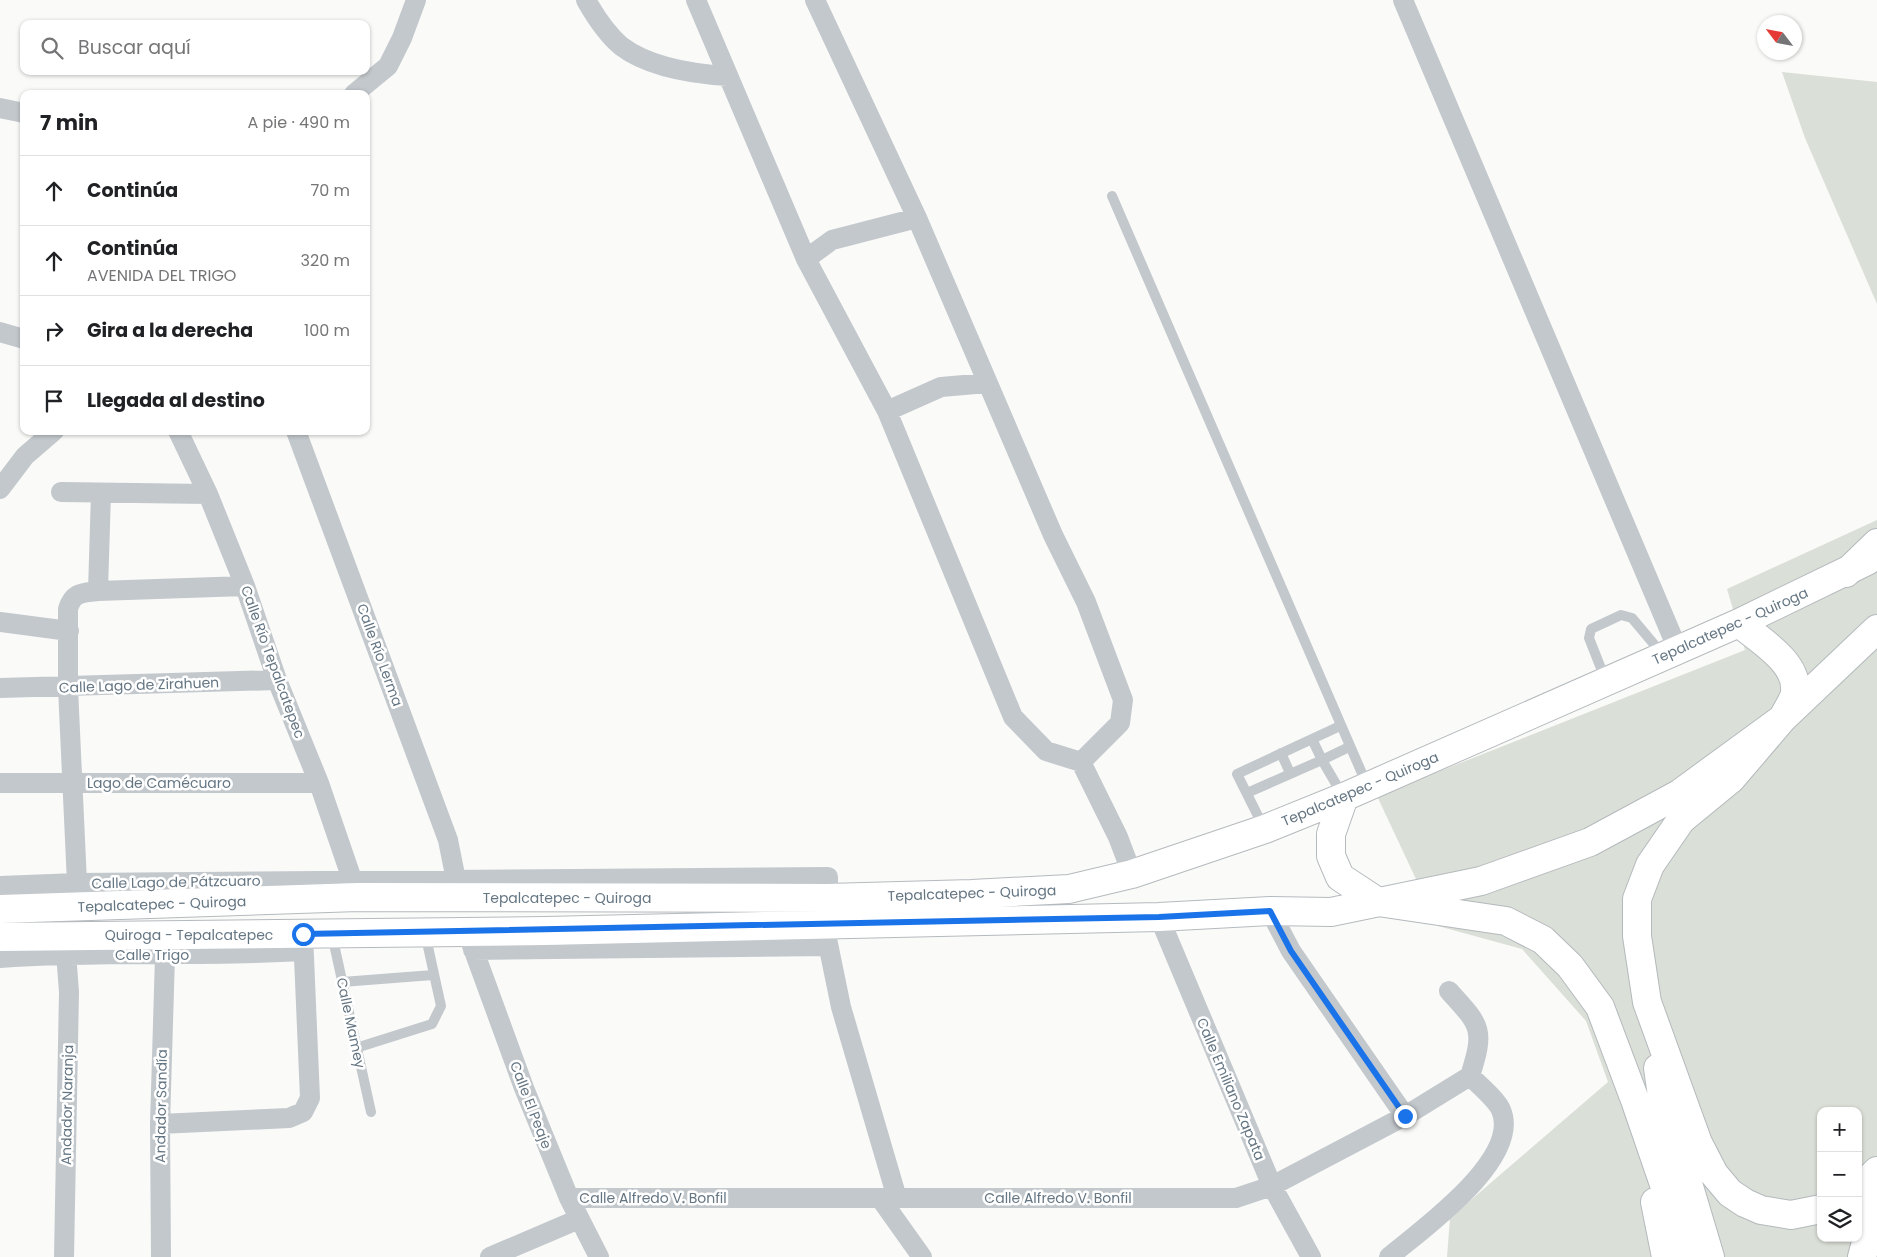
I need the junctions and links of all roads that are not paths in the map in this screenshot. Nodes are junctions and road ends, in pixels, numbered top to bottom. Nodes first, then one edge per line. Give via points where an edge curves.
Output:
1 (416, 0) edge
2 (586, 0) edge
3 (696, 0) edge
4 (815, 0) edge
5 (1403, 0) edge
6 (728, 76) junction
7 (359, 90) edge
8 (0, 108) edge
9 (20, 112) edge
10 (1112, 196) dead end
11 (917, 218) junction
12 (806, 259) junction
13 (0, 332) edge
14 (20, 338) edge
15 (987, 383) junction
16 (886, 411) junction
17 (50, 435) edge
18 (180, 435) edge
19 (297, 435) edge
20 (0, 489) edge
21 (61, 492) dead end
22 (102, 494) junction
23 (208, 494) junction
24 (1877, 543) edge
25 (1877, 556) edge
26 (1846, 573) junction
27 (245, 586) junction
28 (98, 591) junction
29 (0, 622) edge
30 (1739, 623) junction
31 (1877, 630) edge
32 (69, 632) junction
33 (1671, 653) junction
34 (277, 680) junction
35 (1606, 682) junction
36 (0, 688) edge
37 (68, 688) junction
38 (1783, 718) junction
39 (1340, 726) junction
40 (1312, 739) junction
41 (1349, 747) junction
42 (1281, 753) junction
43 (1322, 760) junction
44 (1081, 762) junction
45 (1290, 773) junction
46 (0, 783) edge
47 (72, 783) junction
48 (319, 783) junction
49 (1356, 792) junction
50 (1247, 793) junction
51 (1264, 829) junction
52 (1132, 874) junction
53 (456, 880) junction
54 (77, 883) junction
55 (0, 886) edge
56 (355, 889) junction
57 (1069, 889) junction
58 (828, 898) junction
59 (1378, 902) junction
60 (0, 909) edge
61 (1270, 911) junction
62 (1159, 917) junction
63 (1071, 918) junction
64 (425, 932) junction
65 (332, 934) junction
66 (826, 935) junction
67 (0, 936) edge
68 (470, 941) junction
69 (303, 943) junction
70 (66, 953) junction
71 (165, 956) junction
72 (0, 958) edge
73 (433, 975) junction
74 (342, 982) junction
75 (1449, 991) dead end
76 (1648, 1002) junction
77 (356, 1048) junction
78 (1470, 1076) junction
79 (1635, 1100) junction
80 (371, 1112) dead end
81 (1405, 1116) junction
82 (160, 1124) junction
83 (1877, 1171) edge
84 (1272, 1186) junction
85 (1862, 1186) edge
86 (568, 1198) junction
87 (889, 1198) junction
88 (1877, 1201) edge
89 (1817, 1210) edge
90 (579, 1219) junction
91 (64, 1257) edge
92 (161, 1257) edge
93 (490, 1257) edge
94 (599, 1257) edge
95 (922, 1257) edge
96 (1311, 1257) edge
97 (1389, 1257) edge
98 (1666, 1257) edge
99 (1689, 1257) edge
100 (1710, 1257) edge
101 (1862, 1257) edge

1 - 7 street via 388,66
2 - 6 street via 594,15 621,46 646,59 693,74
3 - 6 street
4 - 11 street
5 - 33 street
6 - 12 street
8 - 9 street
10 - 39 lane
11 - 12 street via 832,240
11 - 15 street
12 - 16 street
13 - 14 street
15 - 16 street via 941,387
15 - 44 street via 1086,602 1123,700 1120,723
16 - 44 street via 1013,717 1046,751
17 - 20 street via 26,456
18 - 23 street, Calle Río Tepalcatepec
19 - 53 street, Calle Río Lerma via 448,840
21 - 22 street
22 - 23 street
22 - 28 street
23 - 27 street, Calle Río Tepalcatepec
24 - 26 main road
25 - 26 main road, Tepalcatepec - Quiroga
26 - 30 main road, Tepalcatepec - Quiroga
27 - 28 street
27 - 34 street, Calle Río Tepalcatepec
28 - 32 street via 78,593 72,598 68,609
29 - 32 street
30 - 33 main road, Tepalcatepec - Quiroga
30 - 38 main road via 1776,654 1793,675 1795,691
31 - 38 main road
32 - 37 street
33 - 35 main road, Tepalcatepec - Quiroga
33 - 35 lane via 1632,618 1621,615 1591,629 1589,638
34 - 37 street, Calle Lago de Zirahuen
34 - 48 street, Calle Río Tepalcatepec
35 - 49 main road, Tepalcatepec - Quiroga
36 - 37 street, Calle Lago de Zirahuen
37 - 47 street
38 - 59 main road via 1679,794 1590,842 1481,881
38 - 76 main road via 1731,778 1681,820 1650,865 1637,899 1637,936
39 - 40 lane
39 - 41 lane
40 - 42 lane
40 - 43 lane
41 - 43 lane
41 - 49 lane
42 - 45 lane
42 - 50 lane via 1237,774
43 - 45 lane
43 - 49 lane
44 - 52 street via 1118,837
45 - 50 lane
46 - 47 street, Lago de Camécuaro
47 - 48 street, Lago de Camécuaro
47 - 54 street
48 - 56 street, Calle Río Tepalcatepec
49 - 51 main road, Tepalcatepec - Quiroga
49 - 59 main road via 1331,834 1331,856 1340,877
50 - 51 lane
51 - 52 main road, Tepalcatepec - Quiroga
52 - 57 main road, Tepalcatepec - Quiroga
53 - 56 street, Calle Lago de Pátzcuaro
53 - 58 street, Calle Lago de Pátzcuaro via 828,878
54 - 55 street, Calle Lago de Pátzcuaro
54 - 56 street, Calle Lago de Pátzcuaro
56 - 58 main road, Tepalcatepec - Quiroga
56 - 60 main road, Tepalcatepec - Quiroga
57 - 58 main road, Tepalcatepec - Quiroga
57 - 63 main road
59 - 61 main road, Quiroga - Tepalcatepec via 1331,912
59 - 79 main road via 1506,922 1543,940 1570,966 1600,1007
61 - 62 main road, Quiroga - Tepalcatepec
61 - 81 street via 1291,951
62 - 63 main road, Quiroga - Tepalcatepec
62 - 84 street, Calle Emiliano Zapata
63 - 66 main road, Quiroga - Tepalcatepec
64 - 65 main road, Quiroga - Tepalcatepec
64 - 68 main road, Quiroga - Tepalcatepec
64 - 73 lane
65 - 69 main road, Quiroga - Tepalcatepec
65 - 74 lane, Calle Mamey
66 - 68 main road, Quiroga - Tepalcatepec
66 - 87 street
67 - 69 main road, Quiroga - Tepalcatepec
68 - 86 street, Calle El Peaje
69 - 71 street, Calle Trigo
69 - 82 street via 310,1098 303,1112 290,1118
70 - 71 street, Calle Trigo
70 - 72 street, Calle Trigo
70 - 91 street, Andador Naranja via 69,992
71 - 82 street, Andador Sandía
73 - 74 lane
73 - 77 lane via 441,1006 432,1024
74 - 77 lane, Calle Mamey
75 - 78 street via 1478,1027 1480,1038
76 - 89 main road via 1698,1143 1714,1174 1730,1193 1761,1210 1791,1215
76 - 100 main road via 1662,1096
77 - 80 lane, Calle Mamey
78 - 81 street, Calle Alfredo V. Bonfil
78 - 97 street via 1501,1110 1503,1133 1496,1152 1472,1187
79 - 98 main road
79 - 99 main road
81 - 84 street, Calle Alfredo V. Bonfil
82 - 92 street, Andador Sandía
83 - 85 main road
84 - 87 street, Calle Alfredo V. Bonfil via 1236,1198
84 - 96 street, Calle Emiliano Zapata
86 - 87 street, Calle Alfredo V. Bonfil
86 - 90 street, Calle El Peaje
87 - 95 street
88 - 101 main road
90 - 93 street
90 - 94 street, Calle El Peaje

